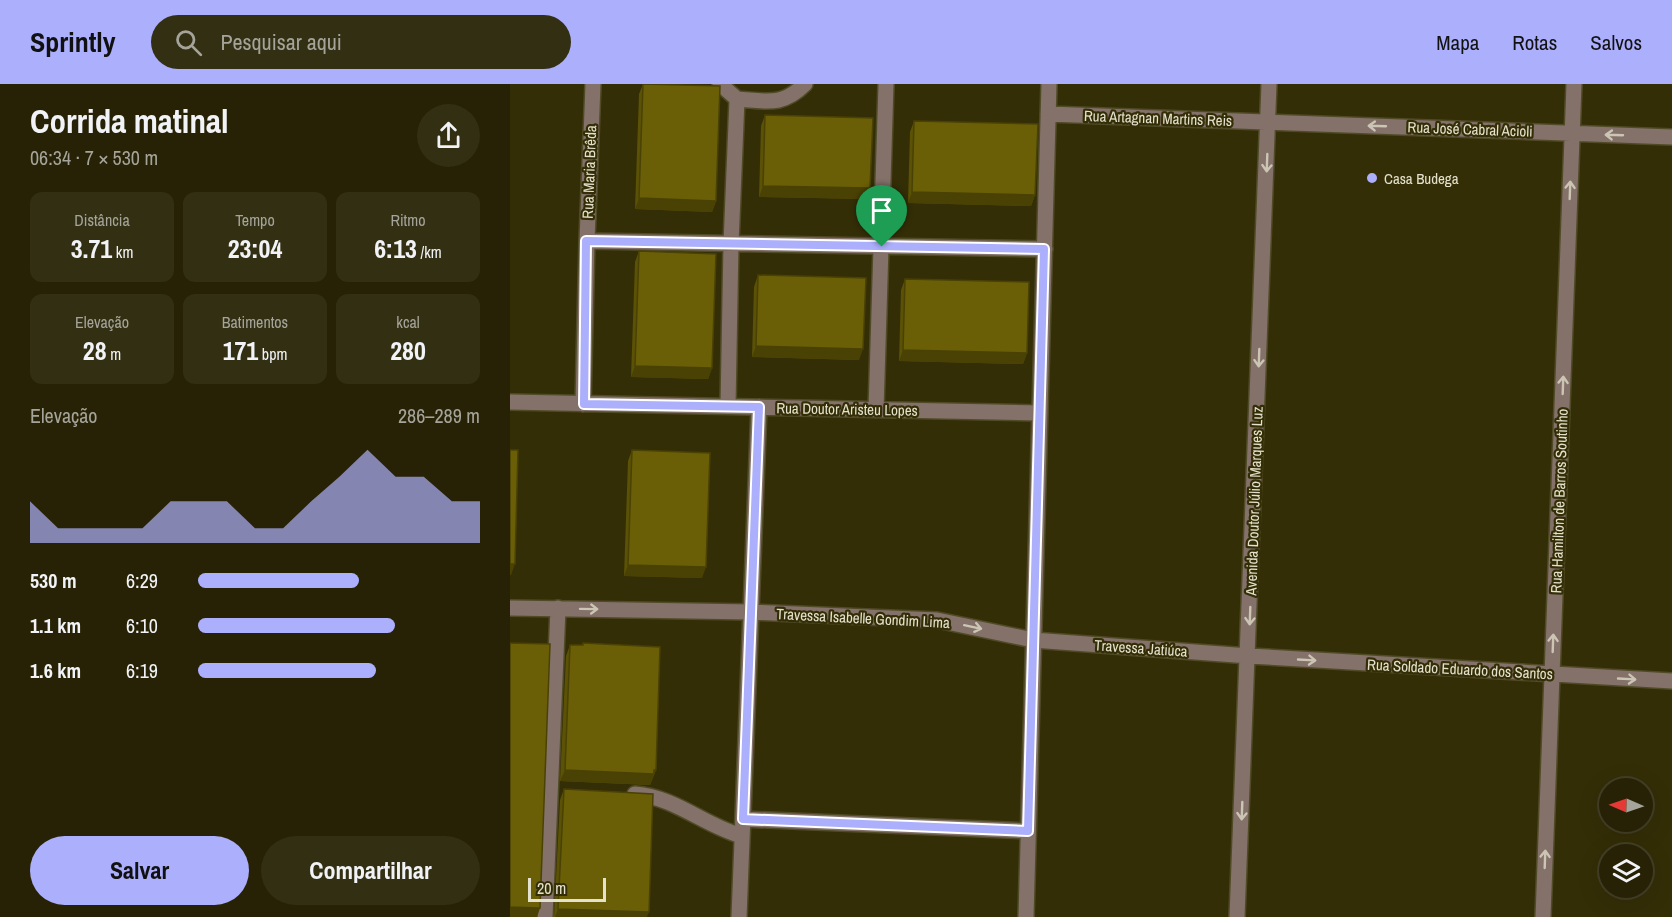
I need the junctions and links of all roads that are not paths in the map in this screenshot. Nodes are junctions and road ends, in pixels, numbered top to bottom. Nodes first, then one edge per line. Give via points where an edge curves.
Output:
1 (593, 84) edge
2 (720, 84) edge
3 (805, 84) edge
4 (886, 84) edge
5 (1049, 84) edge
6 (1269, 84) edge
7 (1574, 84) edge
8 (737, 99) junction
9 (1048, 114) junction
10 (1268, 122) junction
11 (1572, 133) junction
12 (1672, 137) edge
13 (586, 241) junction
14 (731, 244) junction
15 (882, 247) junction
16 (1044, 249) junction
17 (510, 402) edge
18 (584, 404) junction
19 (728, 406) junction
20 (759, 407) junction
21 (876, 410) junction
22 (1040, 413) junction
23 (510, 608) edge
24 (558, 608) junction
25 (751, 612) junction
26 (1034, 640) junction
27 (1249, 656) junction
28 (1552, 674) junction
29 (1672, 681) edge
30 (621, 793) edge
31 (743, 819) junction
32 (1028, 831) junction
33 (742, 836) junction
34 (545, 917) edge
35 (739, 917) edge
36 (1026, 917) edge
37 (1237, 917) edge
38 (1543, 917) edge

1 - 13 street, Rua Maria Brêda
2 - 8 street
3 - 8 street via 793,96 777,102
4 - 15 street
5 - 9 street
6 - 10 street, Avenida Doutor Júlio Marques Luz
7 - 11 street, Rua Hamilton de Barros Soutinho
8 - 14 street
9 - 10 street, Rua Artagnan Martins Reis
9 - 16 street
11 -> 10 street, Rua José Cabral Acioli
10 -> 27 street, Avenida Doutor Júlio Marques Luz
12 -> 11 street, Rua José Cabral Acioli
28 -> 11 street, Rua Hamilton de Barros Soutinho
13 - 14 street
13 - 18 street, Rua Maria Brêda
14 - 15 street
14 - 19 street
15 - 16 street
15 - 21 street
16 - 22 street
17 - 18 street, Rua Doutor Aristeu Lopes
18 - 19 street, Rua Doutor Aristeu Lopes
19 - 20 street, Rua Doutor Aristeu Lopes
20 - 21 street, Rua Doutor Aristeu Lopes
20 - 25 street
21 - 22 street, Rua Doutor Aristeu Lopes
22 - 26 street
23 - 24 street, Travessa Isabelle Gondim Lima
24 -> 25 street, Travessa Isabelle Gondim Lima
24 - 34 street via 557,790
25 -> 26 street, Travessa Isabelle Gondim Lima via 937,620
25 - 31 street
26 - 27 street, Travessa Jatiúca
26 - 32 street
27 -> 28 street, Rua Soldado Eduardo dos Santos
27 -> 37 street, Avenida Doutor Júlio Marques Luz
28 -> 29 street, Rua Soldado Eduardo dos Santos
38 -> 28 street, Rua Hamilton de Barros Soutinho
30 - 33 street via 652,795
31 - 32 street
31 - 33 street
32 - 36 street
33 - 35 street

